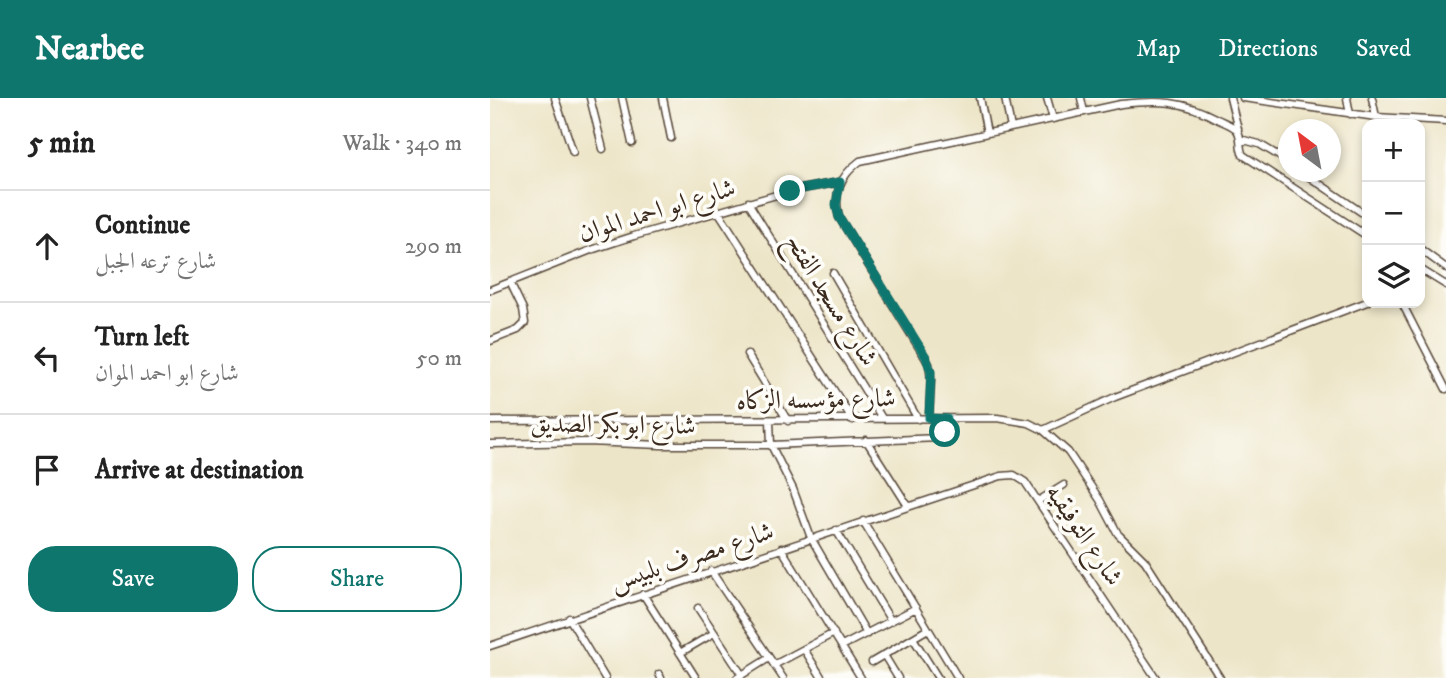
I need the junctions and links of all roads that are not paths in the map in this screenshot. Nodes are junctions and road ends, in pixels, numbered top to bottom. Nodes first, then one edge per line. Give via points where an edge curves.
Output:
1 (555, 98) edge
2 (590, 98) edge
3 (622, 98) edge
4 (663, 98) edge
5 (980, 98) edge
6 (1005, 98) edge
7 (1047, 98) edge
8 (1081, 98) edge
9 (1230, 98) edge
10 (1243, 98) edge
11 (1312, 98) edge
12 (1347, 98) edge
13 (1372, 98) edge
14 (1155, 99) edge
15 (1120, 101) edge
16 (1188, 102) edge
17 (1314, 108) junction
18 (1084, 112) junction
19 (1350, 114) junction
20 (1376, 117) junction
21 (1053, 119) junction
22 (1446, 121) edge
23 (1011, 128) junction
24 (1238, 131) junction
25 (987, 133) junction
26 (671, 138) dead end
27 (1240, 139) junction
28 (632, 143) dead end
29 (603, 149) dead end
30 (573, 152) dead end
31 (1278, 155) edge
32 (840, 182) junction
33 (1318, 182) edge
34 (748, 202) junction
35 (718, 211) junction
36 (1362, 213) edge
37 (1362, 233) edge
38 (1425, 253) edge
39 (1446, 268) edge
40 (1425, 272) edge
41 (833, 273) dead end
42 (510, 282) junction
43 (1446, 285) edge
44 (490, 290) edge
45 (1362, 304) edge
46 (1405, 308) edge
47 (490, 341) edge
48 (747, 354) dead end
49 (1445, 385) edge
50 (490, 413) edge
51 (883, 418) junction
52 (929, 418) junction
53 (918, 419) junction
54 (944, 419) junction
55 (490, 420) edge
56 (853, 420) junction
57 (770, 421) junction
58 (788, 421) junction
59 (1043, 430) junction
60 (866, 440) junction
61 (490, 444) edge
62 (771, 445) junction
63 (1064, 485) dead end
64 (1038, 501) junction
65 (908, 506) junction
66 (863, 521) junction
67 (836, 530) junction
68 (811, 538) junction
69 (781, 548) junction
70 (712, 571) junction
71 (643, 594) junction
72 (698, 608) dead end
73 (916, 608) junction
74 (569, 618) junction
75 (891, 621) junction
76 (928, 629) junction
77 (714, 633) junction
78 (834, 633) junction
79 (867, 634) junction
80 (913, 638) junction
81 (490, 646) edge
82 (842, 646) junction
83 (804, 649) junction
84 (680, 653) junction
85 (884, 655) junction
86 (769, 658) junction
87 (872, 662) dead end
88 (774, 665) junction
89 (749, 671) junction
90 (739, 677) edge
91 (605, 678) edge
92 (695, 678) edge
93 (754, 678) edge
94 (783, 678) edge
95 (822, 678) edge
96 (862, 678) edge
97 (898, 678) edge
98 (938, 678) edge
99 (958, 678) edge
100 (1156, 678) edge
101 (1220, 678) edge

1 - 30 street
2 - 29 street
3 - 28 street
4 - 26 street
5 - 25 street
6 - 23 street
7 - 21 street
8 - 18 street
9 - 24 street
10 - 17 street
11 - 17 street
12 - 19 street
13 - 20 street
14 - 15 street
14 - 16 street
15 - 18 street
16 - 24 street
17 - 19 street
18 - 21 street
19 - 20 street
20 - 22 street
21 - 23 street
23 - 25 street
24 - 27 street
25 - 32 street via 860,161
27 - 31 street
27 - 37 street via 1240,152 1246,158
32 - 34 street, شارع ابو احمد الموان
32 - 52 street via 839,217 929,364
33 - 36 street
34 - 35 street, شارع ابو احمد الموان
34 - 51 street, شارع مسجد الفتح
35 - 42 street, شارع ابو احمد الموان via 591,250
35 - 56 street
38 - 39 street
40 - 43 street
41 - 53 street
42 - 44 street, شارع ابو احمد الموان
42 - 47 street via 525,323
45 - 59 street via 1115,397
46 - 49 street
48 - 58 street
50 - 55 street
51 - 53 street, شارع مؤسسه الزكاه
51 - 56 street, شارع مؤسسه الزكاه
52 - 53 street, شارع مؤسسه الزكاه
52 - 54 street, شارع مؤسسه الزكاه
54 - 59 street, شارع مؤسسه الزكاه via 1013,419
54 - 60 street, شارع ابو بكر الصديق via 944,434 939,438
55 - 57 street, شارع مؤسسه الزكاه
56 - 58 street, شارع مؤسسه الزكاه
57 - 58 street, شارع مؤسسه الزكاه
57 - 62 street
59 - 101 street, شارع مؤسسه الزكاه via 1075,461 1118,534 1145,561
60 - 62 street, شارع ابو بكر الصديق
60 - 65 street
61 - 62 street, شارع ابو بكر الصديق
62 - 68 street
63 - 64 street
64 - 65 street, شارع التوفيقيه via 1021,477 1008,475
64 - 100 street, شارع التوفيقيه
65 - 66 street, شارع مصرف بلبيس
66 - 67 street, شارع مصرف بلبيس
66 - 73 street
67 - 68 street, شارع مصرف بلبيس
67 - 75 street
68 - 69 street, شارع مصرف بلبيس
68 - 79 street
69 - 70 street, شارع مصرف بلبيس
69 - 78 street
70 - 71 street, شارع مصرف بلبيس
70 - 86 street
71 - 74 street, شارع مصرف بلبيس
71 - 84 street
72 - 77 street
73 - 75 street
73 - 76 street
74 - 81 street, شارع مصرف بلبيس
74 - 91 street
75 - 79 street
76 - 80 street
76 - 99 street
77 - 84 street
77 - 90 street
78 - 82 street
78 - 83 street
79 - 82 street
80 - 85 street
80 - 98 street
82 - 96 street
83 - 88 street
83 - 95 street
84 - 92 street
85 - 87 street
85 - 97 street
86 - 88 street
86 - 89 street
88 - 94 street
89 - 90 street
89 - 93 street

